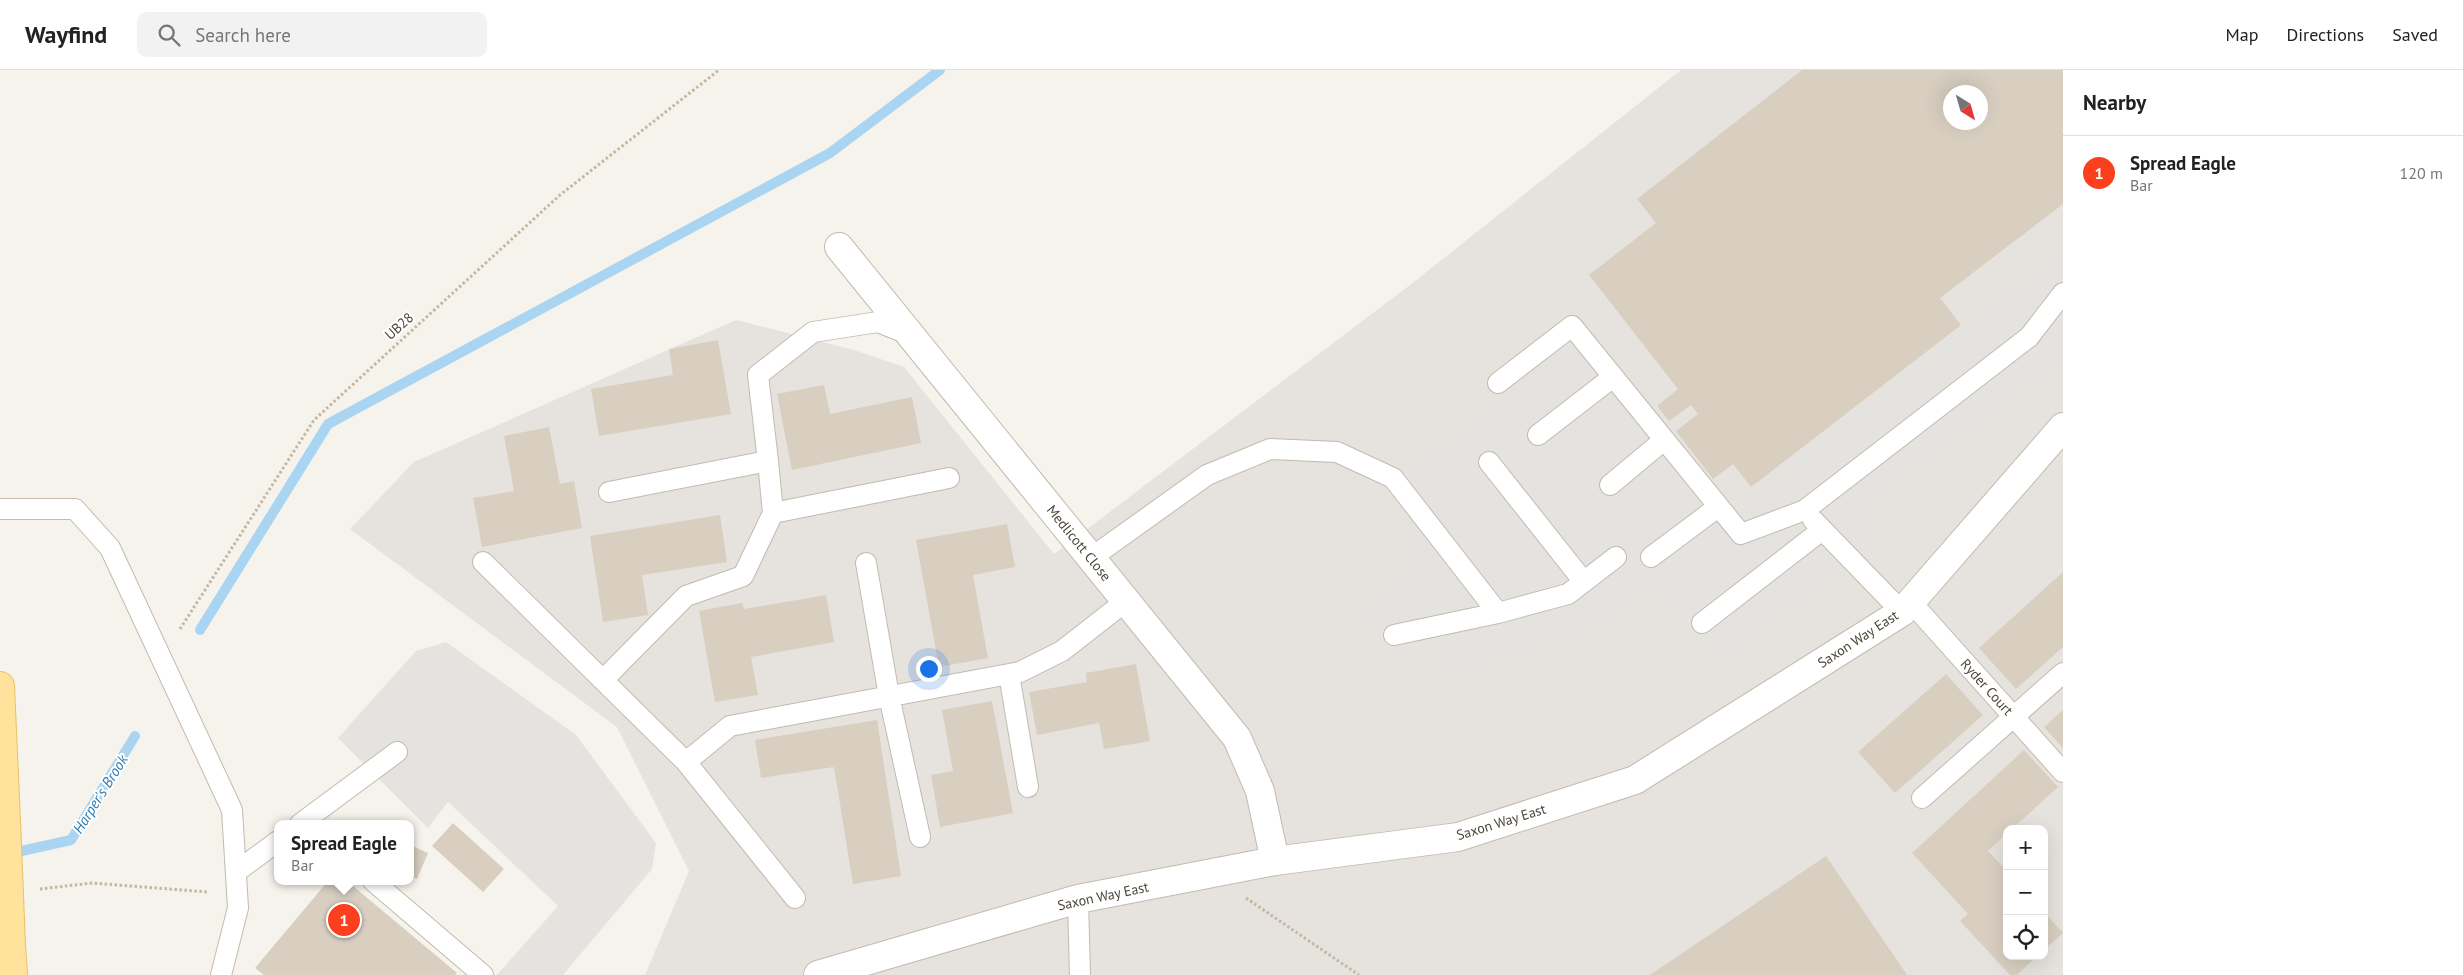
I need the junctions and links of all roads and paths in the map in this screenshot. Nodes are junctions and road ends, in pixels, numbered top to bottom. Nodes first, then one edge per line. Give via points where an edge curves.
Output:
1 (719, 70) edge
2 (839, 247) dead end
3 (2063, 293) edge
4 (910, 334) junction
5 (1613, 377) junction
6 (1498, 383) dead end
7 (2063, 427) edge
8 (1538, 435) dead end
9 (1664, 440) junction
10 (768, 462) junction
11 (1489, 462) dead end
12 (949, 478) dead end
13 (1610, 485) dead end
14 (609, 492) dead end
15 (1718, 507) junction
16 (0, 509) edge
17 (1805, 510) junction
18 (773, 514) junction
19 (1822, 530) junction
20 (1651, 557) dead end
21 (1091, 558) junction
22 (1616, 558) dead end
23 (483, 562) dead end
24 (866, 563) dead end
25 (1584, 582) junction
26 (1126, 601) junction
27 (1906, 607) junction
28 (1498, 613) junction
29 (1702, 623) dead end
30 (1394, 635) dead end
31 (162, 658) junction
32 (2063, 673) edge
33 (1009, 674) junction
34 (603, 680) junction
35 (0, 686) edge
36 (889, 696) junction
37 (2014, 718) junction
38 (397, 752) dead end
39 (686, 762) junction
40 (2063, 772) edge
41 (1028, 787) dead end
42 (1922, 798) dead end
43 (307, 820) edge
44 (920, 837) dead end
45 (274, 844) edge
46 (1275, 861) junction
47 (1232, 869) junction
48 (236, 872) junction
49 (378, 885) edge
50 (37, 889) dead end
51 (237, 894) junction
52 (795, 898) dead end
53 (1078, 899) junction
54 (13, 975) edge
55 (221, 975) edge
56 (483, 975) edge
57 (818, 975) edge
58 (1080, 975) edge
59 (1359, 975) edge

1 - 31 path, UB28 via 560,195 314,420
2 - 4 street, Medlicott Close
3 - 17 lane via 2029,337
4 - 10 lane via 878,322 813,332 758,375
4 - 21 street, Medlicott Close
5 - 6 lane via 1572,326
5 - 8 lane
5 - 9 lane
7 - 27 street, Saxon Way East
9 - 13 lane
9 - 15 lane
10 - 14 lane
10 - 18 lane
11 - 25 lane
12 - 18 lane
15 - 17 lane via 1741,534
15 - 20 lane
16 - 31 lane via 75,509 110,548
17 - 19 lane, Ryder Court
18 - 34 lane via 743,576 686,596
19 - 27 lane, Ryder Court
19 - 29 lane
21 - 26 street, Medlicott Close
21 - 28 lane via 1207,475 1270,449 1337,452 1392,478
22 - 25 lane
23 - 34 lane
24 - 36 lane
25 - 28 lane via 1568,594
26 - 33 lane via 1062,651 1020,672
26 - 46 street, Medlicott Close via 1237,738 1260,791
27 - 37 lane, Ryder Court
27 - 46 street, Saxon Way East via 1634,780 1458,837
28 - 30 lane
31 - 48 lane via 232,810
32 - 37 lane
33 - 36 lane
33 - 41 lane
34 - 39 lane
35 - 54 main road, bridge
36 - 39 lane via 730,726
36 - 44 lane
37 - 40 lane, Ryder Court
37 - 42 lane
38 - 43 lane
39 - 52 lane
45 - 48 lane
46 - 47 street, Saxon Way East
47 - 53 street, Saxon Way East
47 - 59 path via 1247,901
48 - 51 lane
49 - 56 lane
50 - 51 path via 92,883
51 - 55 lane via 238,908
53 - 57 street, Saxon Way East
53 - 58 lane

